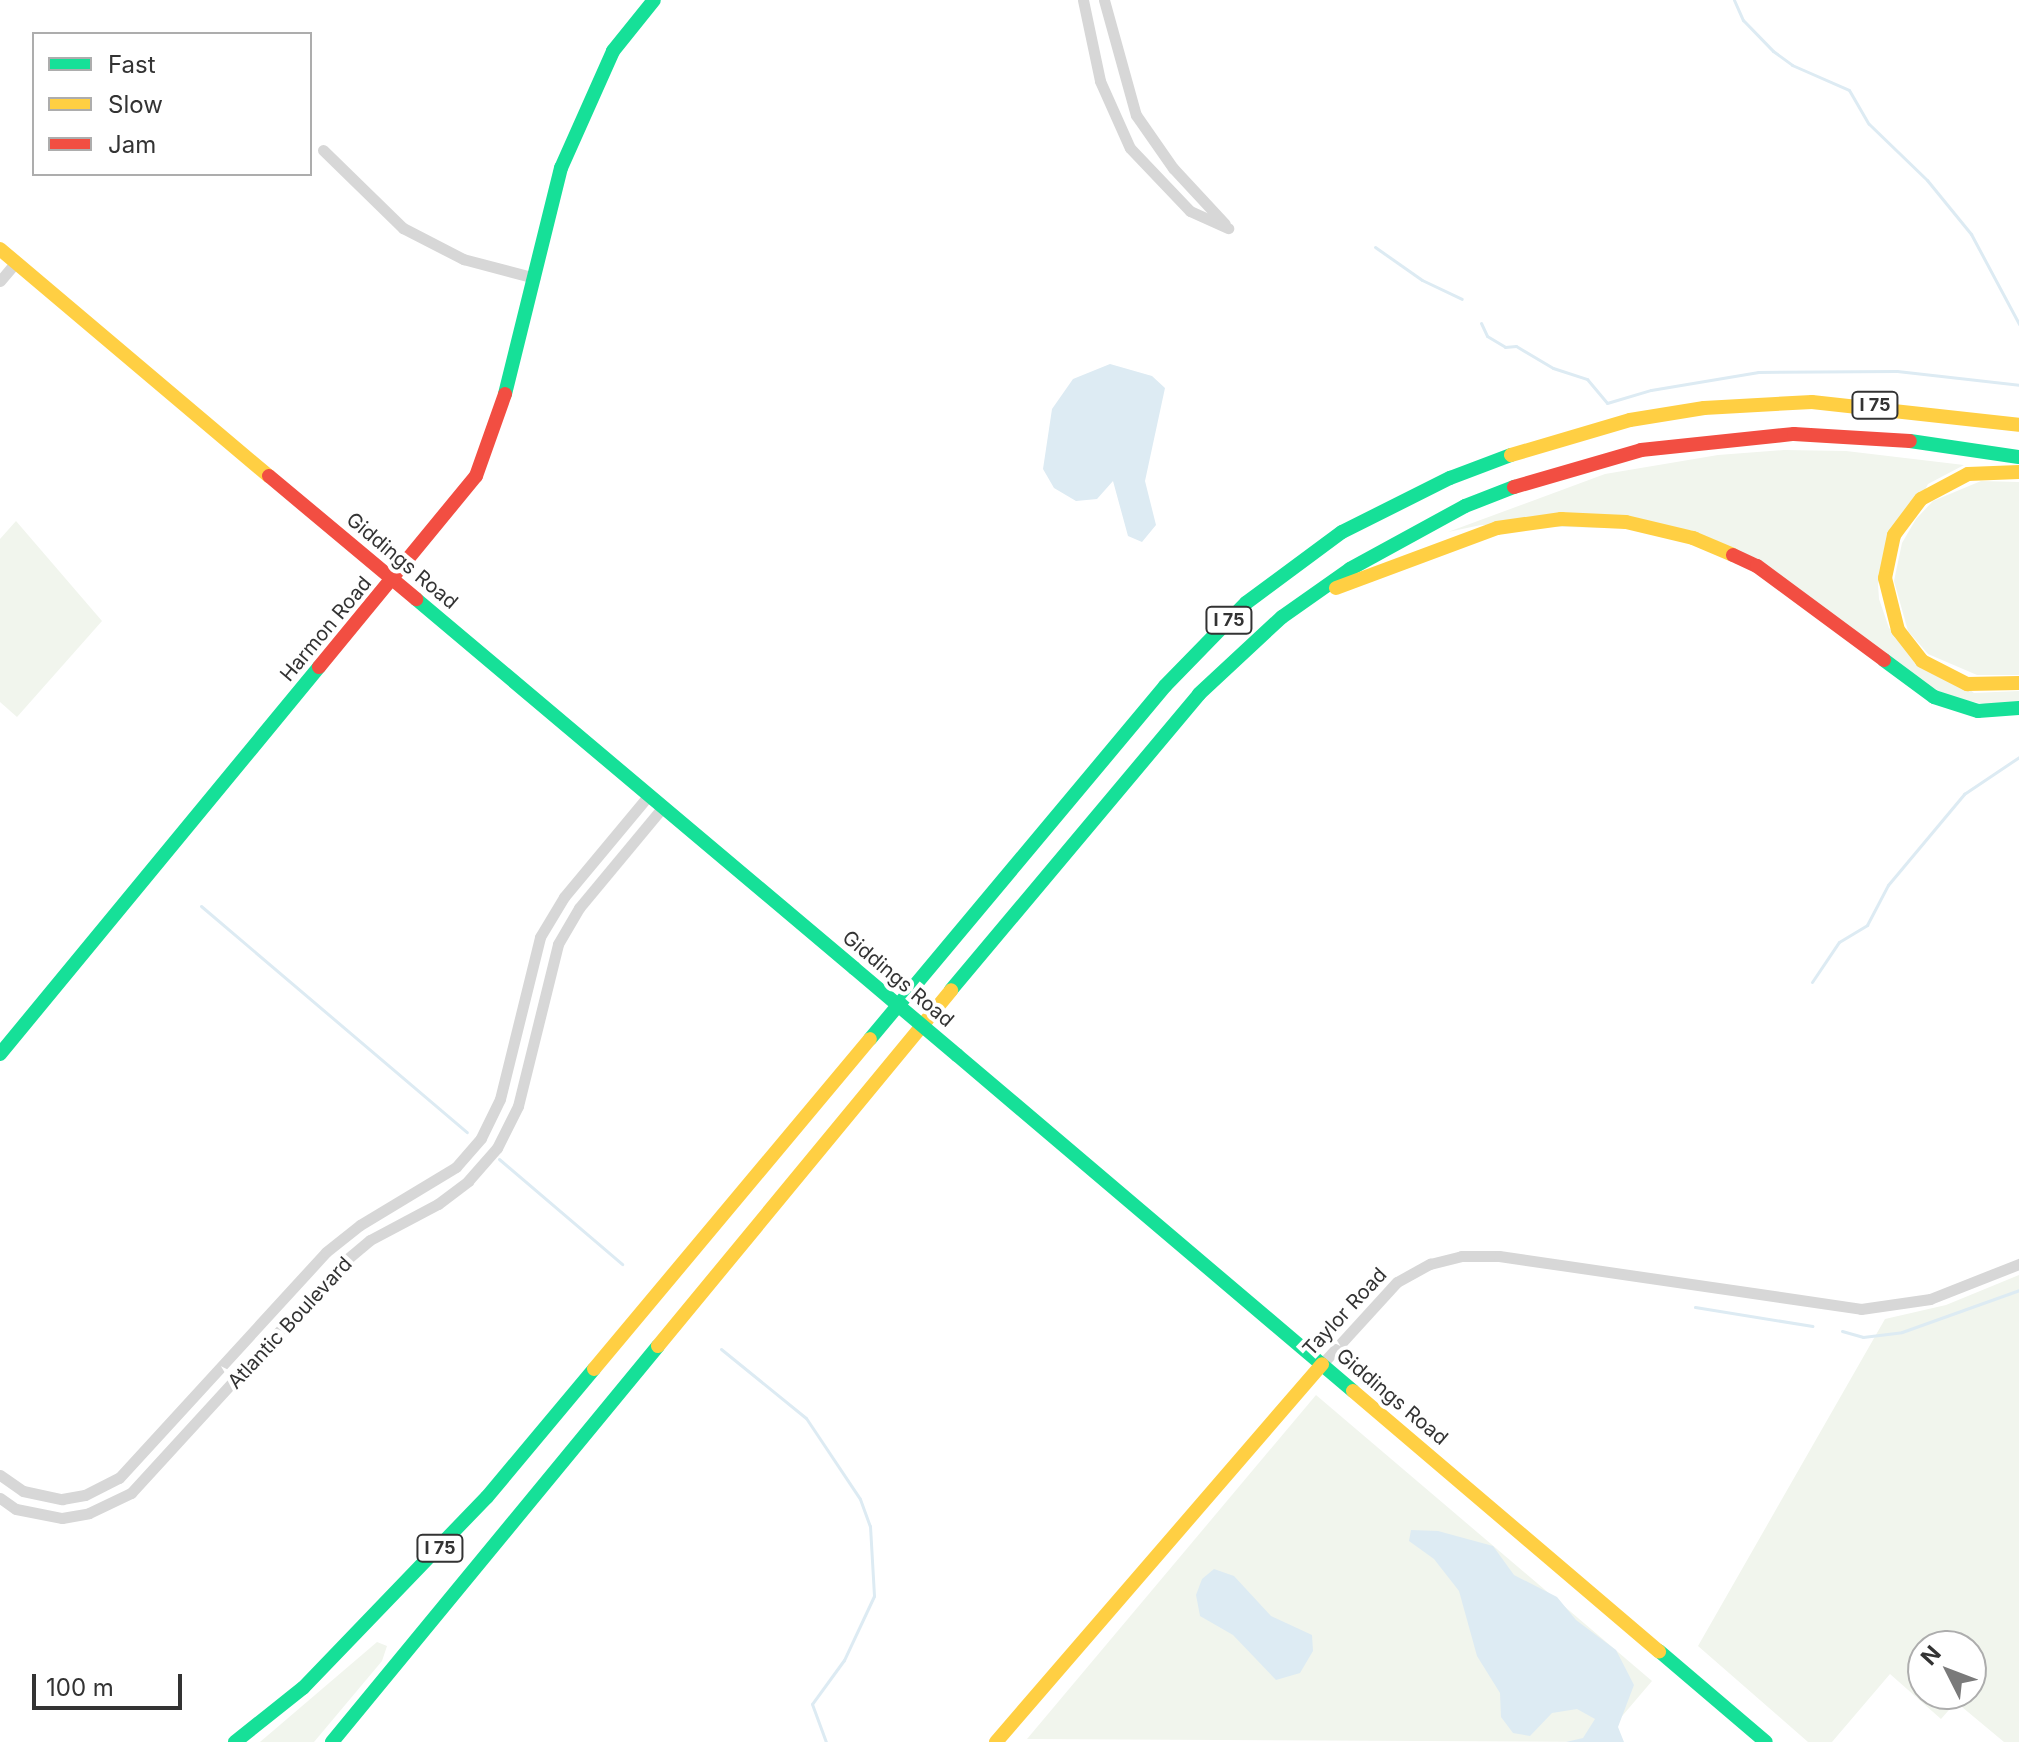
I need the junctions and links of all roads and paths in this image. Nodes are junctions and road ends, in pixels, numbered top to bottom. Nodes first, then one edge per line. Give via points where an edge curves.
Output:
1 (654, 0) edge
2 (1083, 0) edge
3 (1104, 0) edge
4 (323, 150) dead end
5 (0, 250) edge
6 (16, 262) junction
7 (535, 278) junction
8 (0, 281) edge
9 (2017, 424) edge
10 (2019, 457) edge
11 (2019, 472) edge
12 (394, 580) junction
13 (1306, 600) junction
14 (2019, 683) edge
15 (2019, 708) edge
16 (649, 795) junction
17 (663, 807) junction
18 (0, 1054) edge
19 (2019, 1264) edge
20 (1322, 1364) junction
21 (0, 1475) edge
22 (0, 1498) edge
23 (235, 1742) edge
24 (332, 1742) edge
25 (996, 1742) edge
26 (1766, 1742) edge

1 - 7 main road, Harmon Road via 613,51 584,109 561,168
2 - 3 street via 1100,81 1130,148 1190,211 1228,228 1173,168 1136,115 1121,77
4 - 7 street via 403,228 463,259
5 - 6 main road, Giddings Road
6 - 8 street
6 - 12 main road, Giddings Road
7 - 12 main road, Harmon Road via 490,449 460,500
9 - 23 main road, I 75 via 1812,402 1704,408 1630,420 1561,437 1450,478 1342,532 1293,566 1246,603 1165,686 487,1497 315,1677
10 - 13 main road, I 75 via 1829,434 1726,437 1641,450 1539,477 1465,506 1396,541
11 - 14 main road via 1968,474 1921,499 1894,535 1885,578 1898,630 1922,661 1967,684
12 - 16 main road, Giddings Road
12 - 18 main road, Harmon Road
13 - 15 main road via 1497,528 1561,519 1626,522 1693,538 1757,566 1934,697 1978,711
13 - 24 main road, I 75 via 1199,694 1091,820
16 - 17 main road, Giddings Road
16 - 21 street, Atlantic Boulevard via 564,897 540,937 500,1099 481,1138 456,1167 326,1252 119,1478 85,1495 62,1499 23,1491
17 - 20 main road, Giddings Road, bridge
17 - 22 street, Atlantic Boulevard via 579,908 558,944 518,1106 497,1148 468,1181 370,1240 339,1266 131,1493 89,1513 62,1518 16,1509
19 - 20 street, Taylor Road via 1930,1299 1861,1309 1499,1256 1461,1256 1430,1264 1397,1282
20 - 25 main road, Taylor Road
20 - 26 main road, Giddings Road

